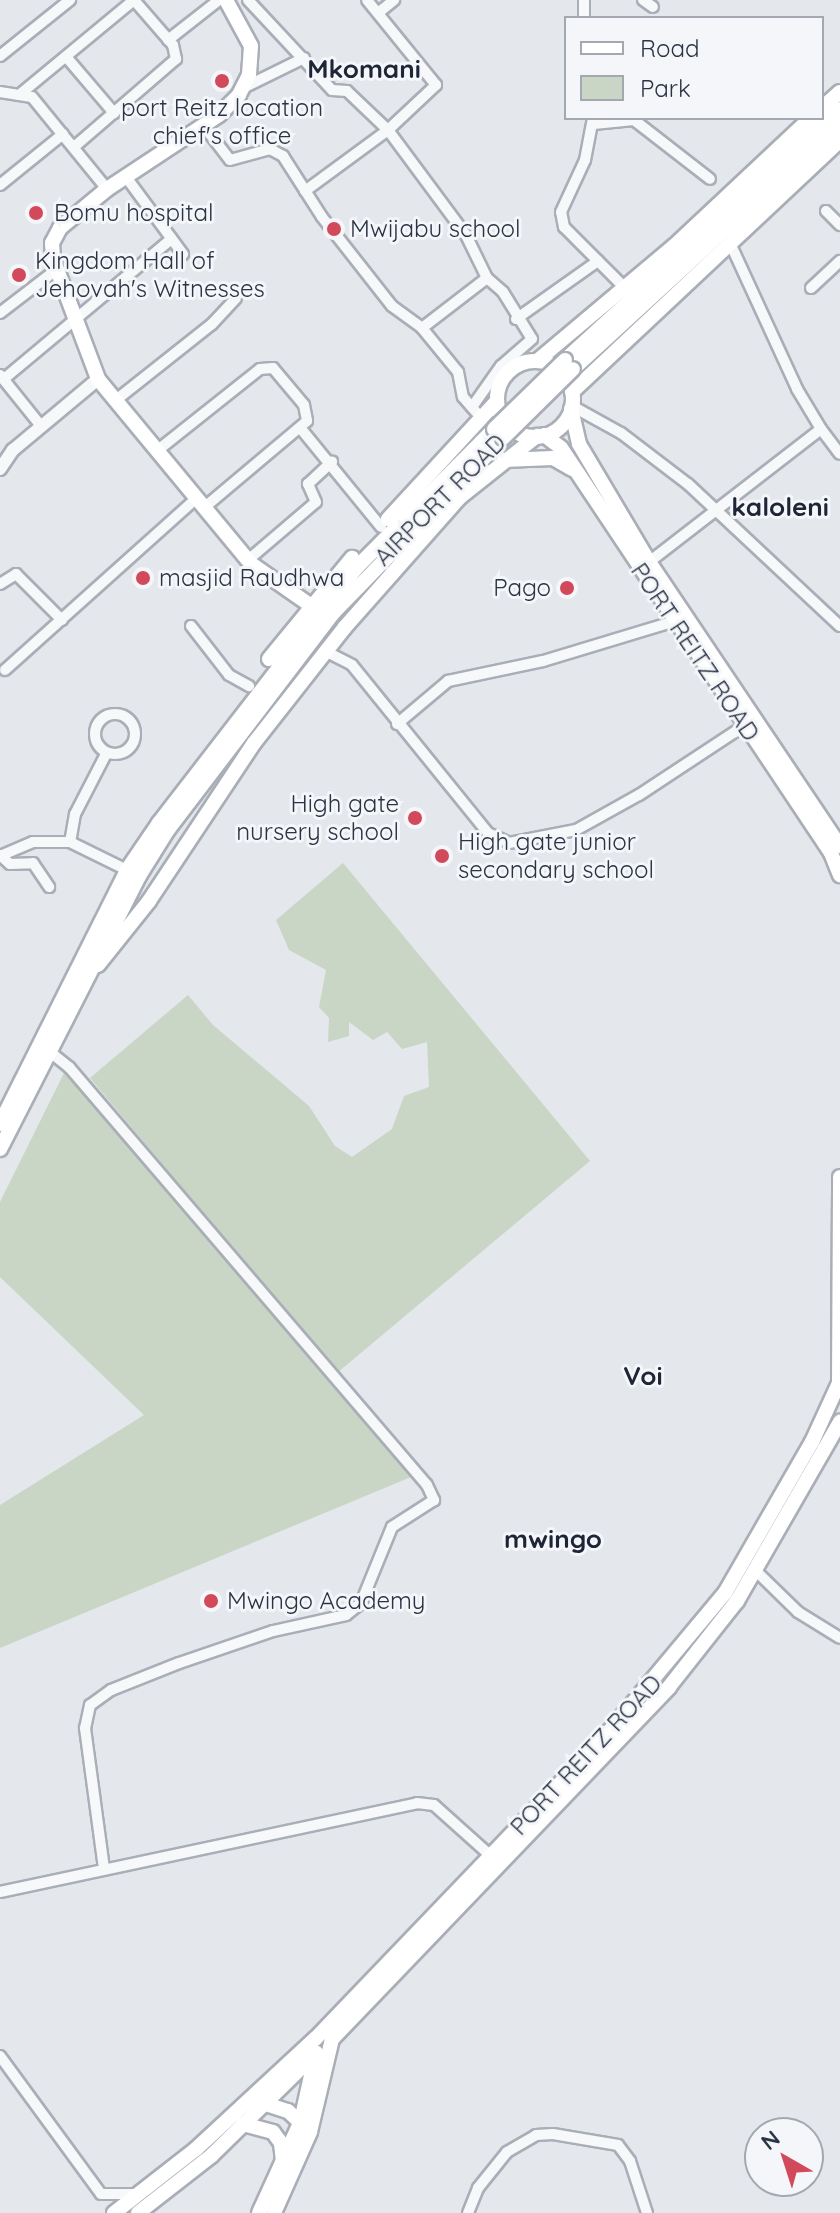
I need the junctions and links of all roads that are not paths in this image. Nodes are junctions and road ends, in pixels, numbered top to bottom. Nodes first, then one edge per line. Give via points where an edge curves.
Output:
1 (70, 0) edge
2 (134, 0) edge
3 (219, 0) edge
4 (226, 0) edge
5 (248, 0) edge
6 (367, 0) edge
7 (394, 0) edge
8 (643, 0) edge
9 (653, 7) dead end
10 (378, 13) junction
11 (168, 40) junction
12 (0, 56) edge
13 (304, 58) junction
14 (68, 59) junction
15 (243, 88) junction
16 (840, 92) edge
17 (10, 94) edge
18 (0, 106) edge
19 (824, 106) edge
20 (840, 109) edge
21 (114, 113) junction
22 (809, 120) edge
23 (594, 121) edge
24 (840, 124) edge
25 (203, 125) junction
26 (388, 130) junction
27 (63, 134) junction
28 (840, 140) edge
29 (809, 145) junction
30 (74, 147) junction
31 (126, 177) junction
32 (710, 179) dead end
33 (0, 185) edge
34 (107, 189) junction
35 (305, 191) junction
36 (826, 211) dead end
37 (840, 225) edge
38 (171, 239) junction
39 (730, 243) junction
40 (183, 254) dead end
41 (598, 261) junction
42 (840, 261) edge
43 (56, 270) junction
44 (487, 278) junction
45 (625, 288) junction
46 (811, 288) dead end
47 (236, 298) dead end
48 (0, 313) edge
49 (516, 319) junction
50 (77, 320) junction
51 (422, 328) junction
52 (537, 361) junction
53 (2, 377) edge
54 (98, 379) junction
55 (116, 400) junction
56 (497, 401) junction
57 (572, 402) junction
58 (472, 407) junction
59 (482, 419) junction
60 (41, 426) junction
61 (821, 429) junction
62 (302, 430) junction
63 (541, 436) junction
64 (158, 450) junction
65 (840, 454) edge
66 (502, 461) junction
67 (332, 462) junction
68 (0, 469) edge
69 (575, 471) junction
70 (201, 502) junction
71 (714, 508) junction
72 (381, 527) junction
73 (248, 560) junction
74 (649, 562) junction
75 (0, 584) edge
76 (323, 608) junction
77 (62, 620) junction
78 (672, 622) junction
79 (191, 626) dead end
80 (840, 626) edge
81 (325, 651) junction
82 (5, 670) dead end
83 (249, 686) junction
84 (236, 719) junction
85 (397, 724) junction
86 (745, 725) junction
87 (106, 754) junction
88 (70, 842) junction
89 (840, 846) edge
90 (0, 856) edge
91 (127, 870) junction
92 (840, 875) edge
93 (49, 887) dead end
94 (86, 977) junction
95 (49, 1051) junction
96 (0, 1124) edge
97 (0, 1149) edge
98 (840, 1177) edge
99 (840, 1422) edge
100 (755, 1570) junction
101 (840, 1638) edge
102 (491, 1856) junction
103 (104, 1868) junction
104 (0, 1892) edge
105 (324, 2039) junction
106 (316, 2053) junction
107 (0, 2056) edge
108 (263, 2103) junction
109 (243, 2124) junction
110 (306, 2127) junction
111 (281, 2170) junction
112 (141, 2194) junction
113 (114, 2213) edge
114 (138, 2213) edge
115 (259, 2213) edge
116 (274, 2213) edge
117 (468, 2213) edge
118 (647, 2213) edge

1 - 12 street
2 - 11 street
2 - 14 street
3 - 11 street
4 - 15 main road via 251,46
5 - 13 street via 292,53
6 - 10 street
7 - 10 street
8 - 9 street
10 - 26 street via 436,84
11 - 21 street via 176,59
13 - 15 street
13 - 26 street via 332,90 347,91
14 - 17 street
14 - 21 street
15 - 25 main road
16 - 19 main road
17 - 18 street
17 - 27 street via 30,95
20 - 29 main road, AIRPORT ROAD
21 - 30 street
22 - 45 main road
23 - 32 street via 634,120
23 - 41 street via 561,212 564,227
24 - 29 main road, AIRPORT ROAD
25 - 31 main road
25 - 35 street via 230,160 276,150
26 - 35 street
26 - 44 street via 466,235
27 - 30 street
27 - 33 street
28 - 39 main road
29 - 76 main road, AIRPORT ROAD, bridge via 433,487
30 - 34 street
31 - 34 main road
31 - 38 street
34 - 43 main road via 55,235
35 - 51 street via 392,306
36 - 37 street
38 - 40 street
38 - 50 street
39 - 57 main road
39 - 61 street
41 - 45 street
41 - 49 street
42 - 46 street
43 - 48 street
43 - 50 main road
44 - 49 street via 503,292
44 - 51 street
45 - 52 main road
47 - 55 street via 212,324
49 - 58 street via 532,339 501,366
50 - 53 street
50 - 54 main road
51 - 58 street via 458,372 463,397
52 - 56 main road via 510,371
52 - 57 main road via 560,370
53 - 60 street
54 - 55 main road
54 - 60 street
55 - 64 main road
56 - 59 main road
56 - 63 main road via 512,429
57 - 63 main road via 564,423
57 - 71 street via 621,433
57 - 74 main road via 579,444
58 - 59 street
59 - 72 main road
60 - 68 street
61 - 65 street
61 - 71 street
62 - 64 street via 307,421 304,405 267,366
62 - 67 street
62 - 70 street
63 - 66 main road
63 - 69 main road, PORT REITZ ROAD via 561,448
64 - 70 main road
66 - 69 main road via 553,458
66 - 81 main road via 438,519
67 - 72 street
67 - 73 street via 308,484 316,502
69 - 78 main road, PORT REITZ ROAD
70 - 73 main road
70 - 77 street
71 - 74 street
71 - 80 street
72 - 76 main road
73 - 76 main road
74 - 89 main road
75 - 77 street via 14,572
76 - 83 main road
76 - 84 main road, AIRPORT ROAD
76 - 94 main road, AIRPORT ROAD via 167,831
77 - 82 street
78 - 85 street via 543,661 448,681
78 - 86 main road, PORT REITZ ROAD
79 - 83 street via 229,675
81 - 85 street via 352,665
81 - 94 main road via 254,743 119,943
83 - 84 main road
84 - 91 main road, AIRPORT ROAD
85 - 86 street via 488,833 509,843 540,840 589,823
86 - 92 main road, PORT REITZ ROAD
87 - 87 street via 96,743 97,724 107,716 126,717 134,726 133,745 123,753
87 - 88 street via 80,802
88 - 90 street via 33,842
88 - 91 street
90 - 93 street via 10,864 33,863
91 - 96 main road, AIRPORT ROAD
94 - 95 main road, AIRPORT ROAD
95 - 97 main road, AIRPORT ROAD
95 - 103 street via 69,1067 427,1485 434,1500 392,1527 361,1603 346,1615 273,1631 179,1663 111,1690 90,1705 85,1728
98 - 102 main road, PORT REITZ ROAD via 839,1383 812,1442 725,1593 662,1674
99 - 100 main road
100 - 101 street via 798,1612
100 - 105 main road via 669,1687
102 - 103 street via 434,1805 417,1803
102 - 105 main road, PORT REITZ ROAD
103 - 104 street
105 - 106 main road
105 - 110 main road
105 - 112 main road, PORT REITZ ROAD
106 - 108 main road
106 - 110 main road
107 - 112 street via 101,2194
108 - 109 main road
108 - 110 main road via 275,2105
109 - 111 main road via 268,2129 278,2138 284,2154
109 - 114 main road
110 - 111 main road
110 - 116 main road
111 - 115 main road
112 - 113 main road, PORT REITZ ROAD
117 - 118 street via 478,2188 507,2152 536,2135 553,2134 618,2145 630,2161

